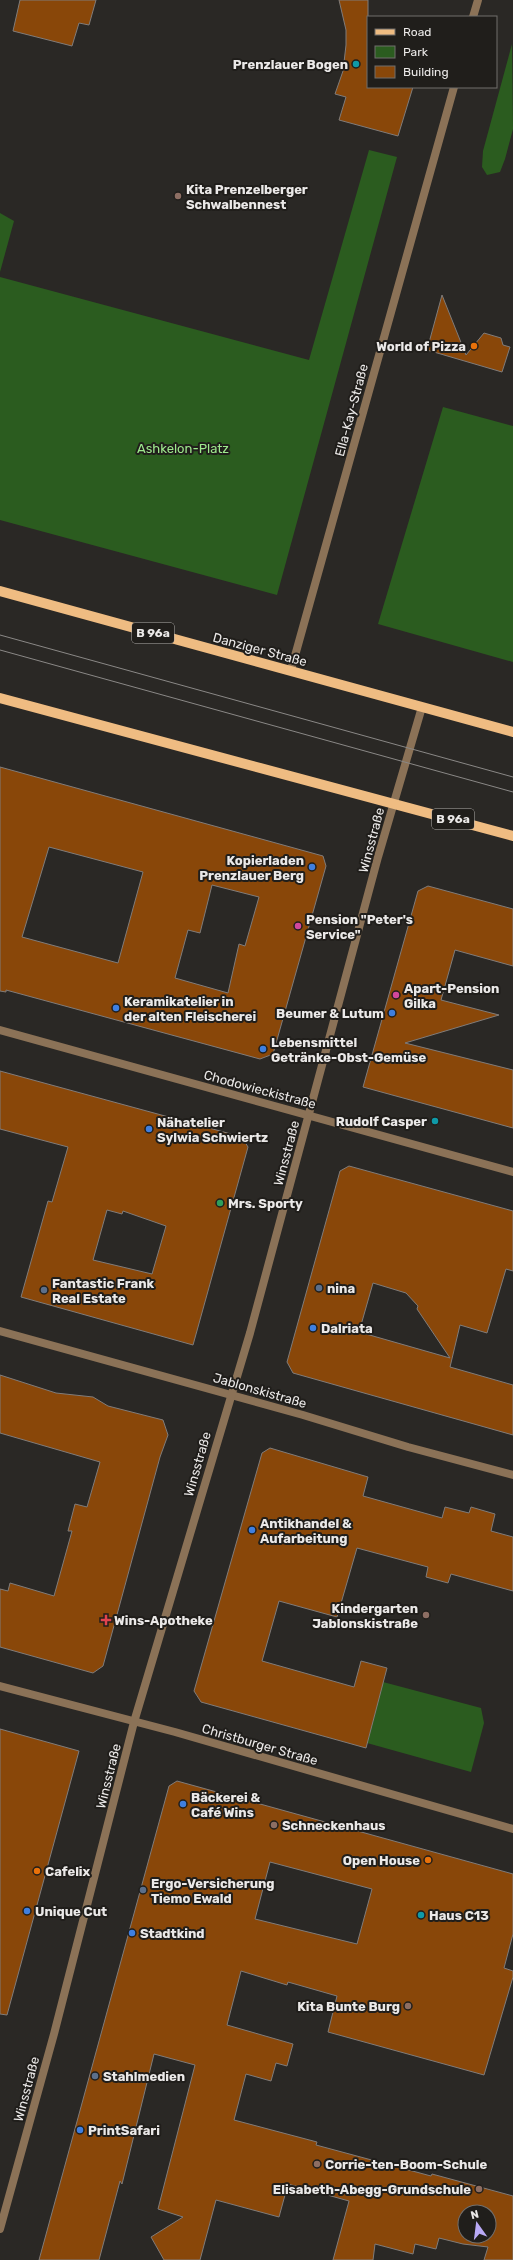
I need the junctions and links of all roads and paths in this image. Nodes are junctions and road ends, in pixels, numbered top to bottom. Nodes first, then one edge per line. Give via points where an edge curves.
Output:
1 (478, 0) edge
2 (473, 16) edge
3 (454, 88) edge
4 (0, 591) edge
5 (291, 670) junction
6 (0, 698) edge
7 (422, 707) junction
8 (513, 732) edge
9 (393, 804) junction
10 (513, 836) edge
11 (0, 1030) edge
12 (309, 1115) junction
13 (513, 1172) edge
14 (0, 1331) edge
15 (230, 1394) junction
16 (513, 1475) edge
17 (0, 1686) edge
18 (134, 1722) junction
19 (513, 1829) edge
20 (0, 2229) edge

1 - 2 street
3 - 5 street, Ella-Kay-Straße
4 - 5 main road, Danziger Straße / B 96a
5 - 7 main road, Danziger Straße / B 96a
6 - 9 main road, B 96a
7 - 8 main road, Danziger Straße / B 96a
7 - 9 street, Winsstraße
9 - 10 main road, B 96a
9 - 12 street, Winsstraße
11 - 12 street, Chodowieckistraße
12 - 13 street, Chodowieckistraße
12 - 15 street, Winsstraße via 250,1333
14 - 15 street, Jablonskistraße
15 - 16 street, Jablonskistraße
15 - 18 street, Winsstraße
17 - 18 street, Christburger Straße
18 - 19 street, Christburger Straße
18 - 20 street, Winsstraße via 54,2034

